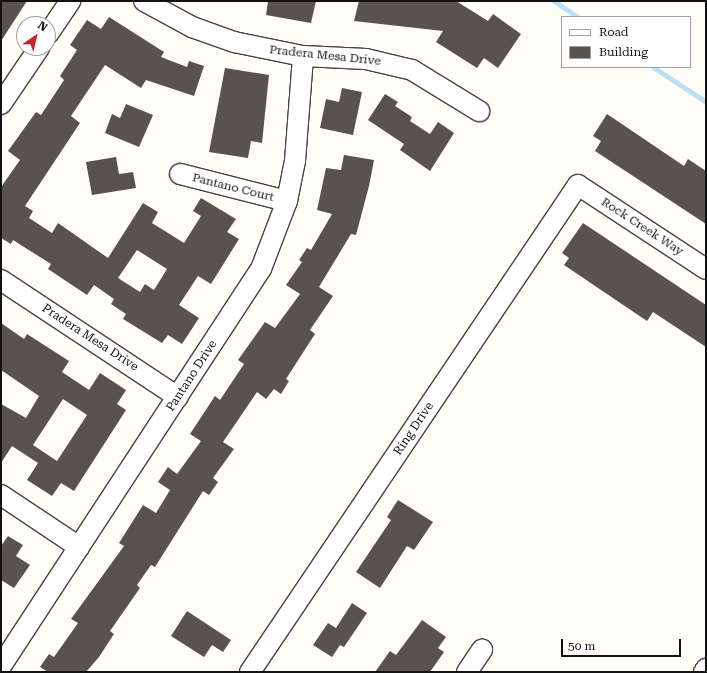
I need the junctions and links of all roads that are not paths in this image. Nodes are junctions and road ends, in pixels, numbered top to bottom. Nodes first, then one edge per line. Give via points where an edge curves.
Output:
1 (70, 1) edge
2 (144, 1) edge
3 (56, 22) edge
4 (34, 56) edge
5 (303, 56) junction
6 (1, 104) edge
7 (479, 111) dead end
8 (180, 174) dead end
9 (578, 185) joint
10 (287, 202) junction
11 (706, 269) edge
12 (1, 280) edge
13 (178, 396) junction
14 (1, 496) edge
15 (79, 547) junction
16 (482, 650) dead end
17 (1, 666) edge
18 (706, 669) edge
19 (250, 672) edge
20 (467, 672) edge
21 (704, 672) edge

1 - 3 street
2 - 5 street, Pradera Mesa Drive via 192,27 234,42
4 - 6 street
5 - 7 street, Pradera Mesa Drive via 366,59 392,64 436,83
5 - 10 street, Pantano Drive via 295,161
8 - 10 street, Pantano Court
9 - 11 street, Rock Creek Way
9 - 19 street, Ring Drive
10 - 13 street, Pantano Drive via 261,269
12 - 13 street, Pradera Mesa Drive
13 - 15 street, Pantano Drive
14 - 15 street
15 - 17 street, Pantano Drive
16 - 20 street
18 - 21 street

